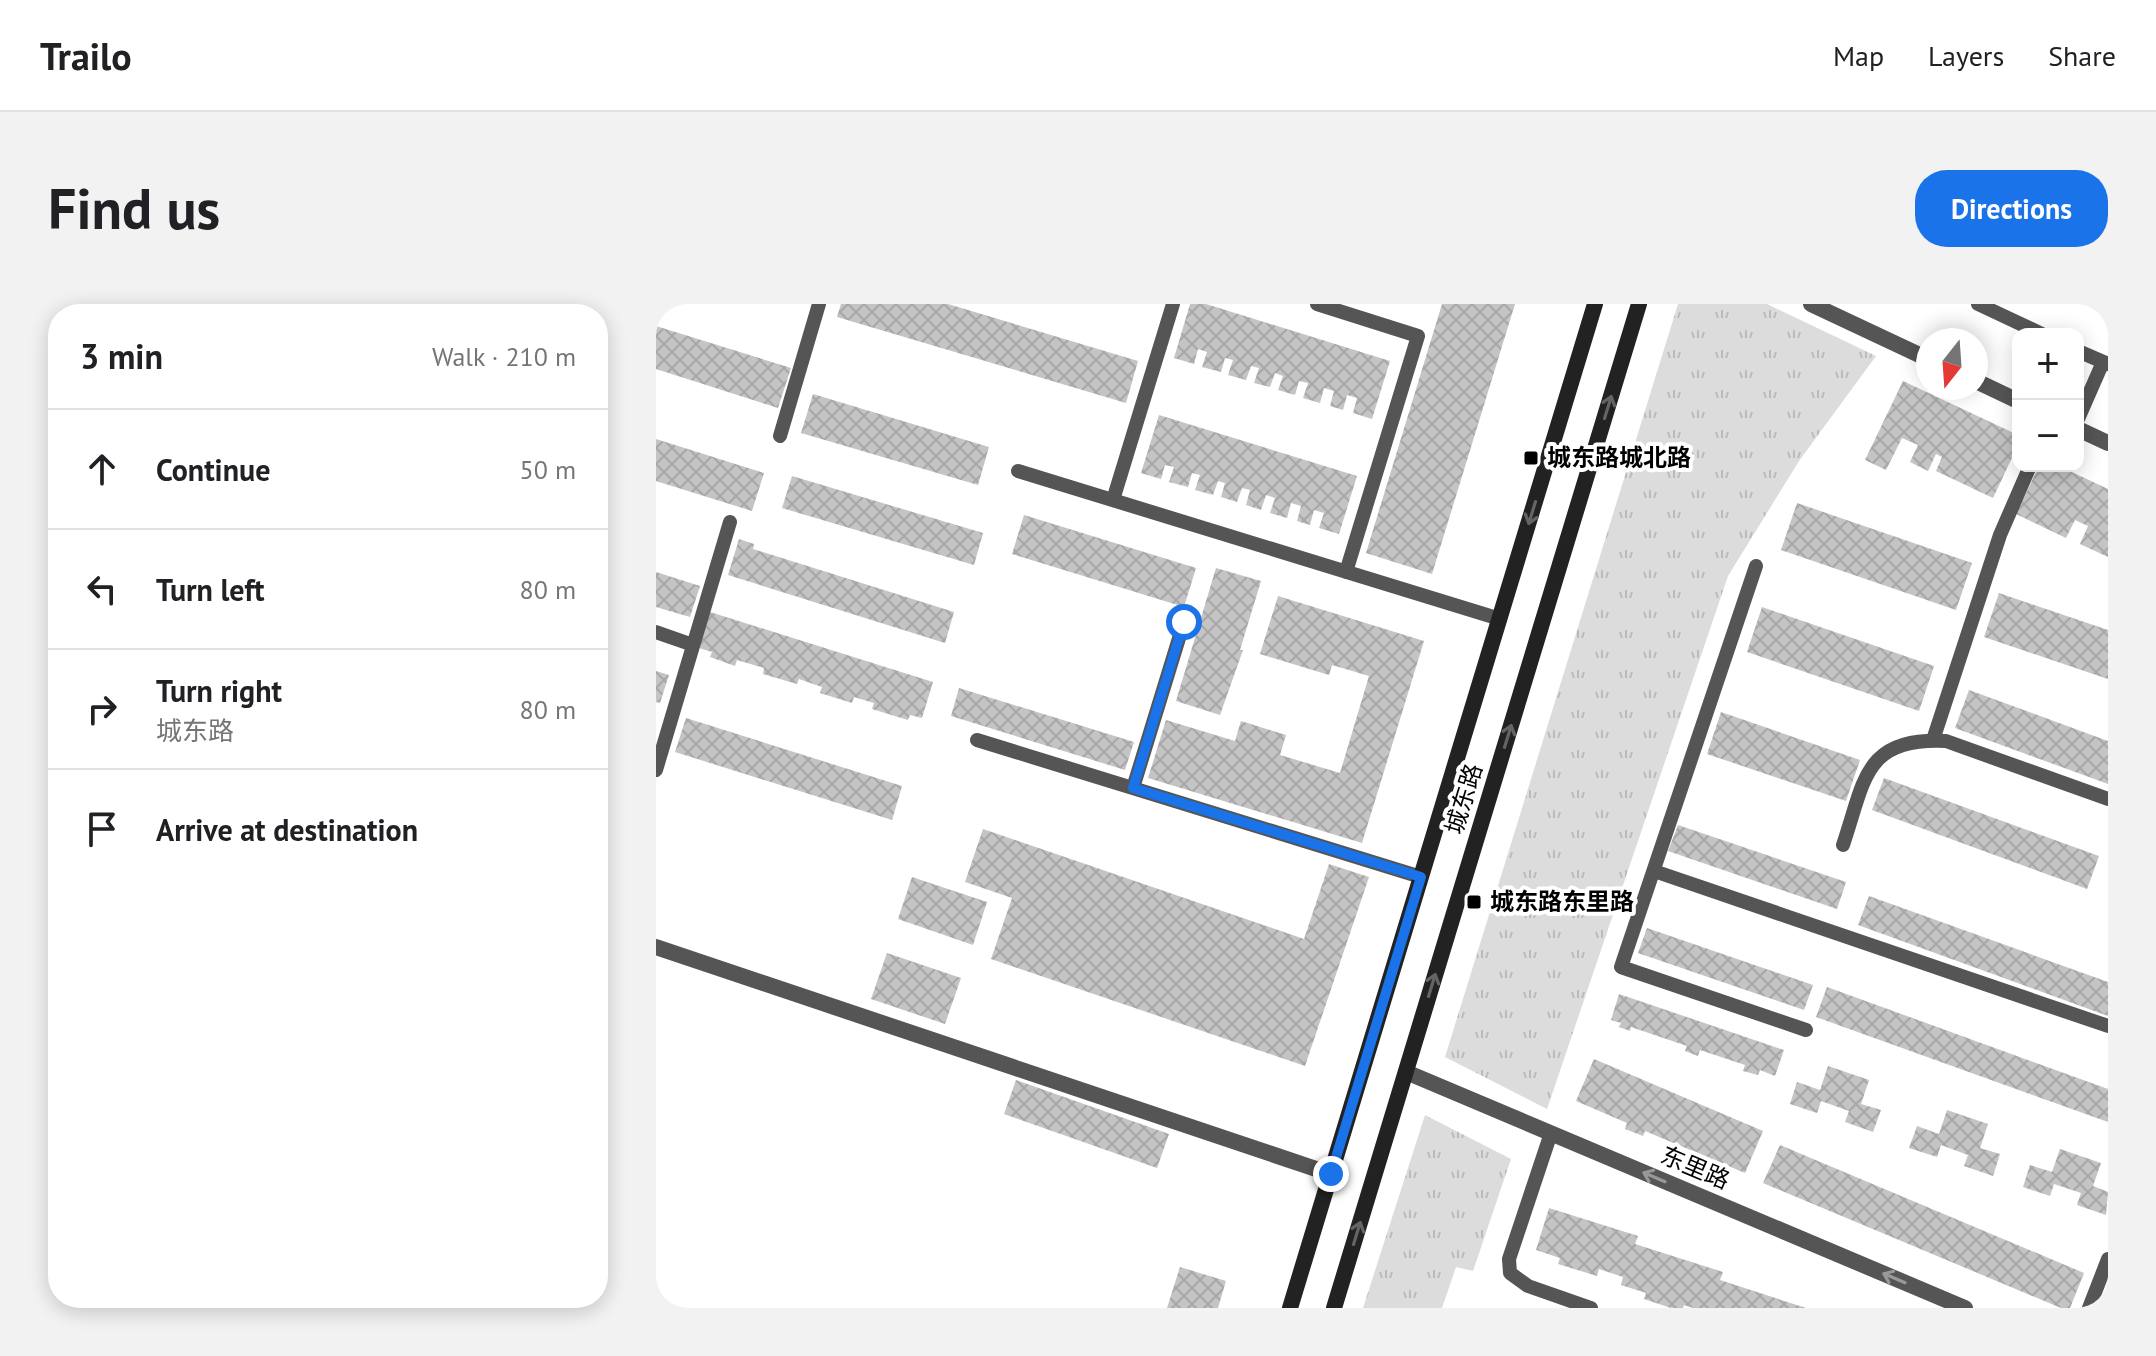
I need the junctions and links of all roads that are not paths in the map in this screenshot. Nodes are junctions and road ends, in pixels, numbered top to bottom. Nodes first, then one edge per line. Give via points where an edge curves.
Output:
1 (819, 304) edge
2 (1173, 304) edge
3 (1317, 304) edge
4 (1595, 304) edge
5 (1639, 304) edge
6 (1811, 304) edge
7 (1978, 304) edge
8 (2029, 328) edge
9 (1916, 353) edge
10 (2084, 354) edge
11 (2106, 363) edge
12 (1988, 387) edge
13 (2016, 400) edge
14 (2084, 407) edge
15 (2084, 432) edge
16 (780, 436) dead end
17 (2108, 443) edge
18 (1018, 471) dead end
19 (2027, 472) edge
20 (1113, 500) junction
21 (730, 522) dead end
22 (1756, 566) dead end
23 (1346, 572) junction
24 (1500, 619) junction
25 (1184, 622) dead end
26 (656, 632) edge
27 (693, 645) junction
28 (977, 740) dead end
29 (1933, 740) junction
30 (656, 770) edge
31 (1133, 788) junction
32 (2108, 799) edge
33 (1843, 845) dead end
34 (1654, 871) junction
35 (1421, 877) junction
36 (656, 947) edge
37 (2108, 1026) edge
38 (1806, 1030) dead end
39 (1406, 1072) junction
40 (1551, 1133) junction
41 (1331, 1174) junction
42 (2108, 1259) edge
43 (1290, 1308) edge
44 (1334, 1308) edge
45 (1591, 1308) edge
46 (1965, 1308) edge
47 (2089, 1308) edge

1 - 16 lane
2 - 20 lane
3 - 23 lane via 1418,336
4 -> 24 main road, 城东路
39 -> 5 main road, 城东路
6 - 9 street
7 - 8 lane
10 - 11 lane
11 - 14 lane
12 - 13 street
15 - 17 street
18 - 20 lane
19 - 29 lane via 2000,535
20 - 23 lane
21 - 27 lane
22 - 34 lane
23 - 24 lane
24 - 35 main road, 城东路
25 - 31 lane
26 - 27 lane
27 - 30 lane
28 - 31 lane
29 - 32 lane
29 - 33 lane via 1892,748 1869,768
31 - 35 lane
34 - 37 lane
34 - 38 lane via 1621,967
35 - 41 main road, 城东路
36 - 41 street
39 - 40 street, 东里路
44 -> 39 main road, 城东路
40 - 45 lane via 1509,1259 1510,1273 1528,1286
46 -> 40 street, 东里路
41 - 43 main road, 城东路
42 - 47 lane

